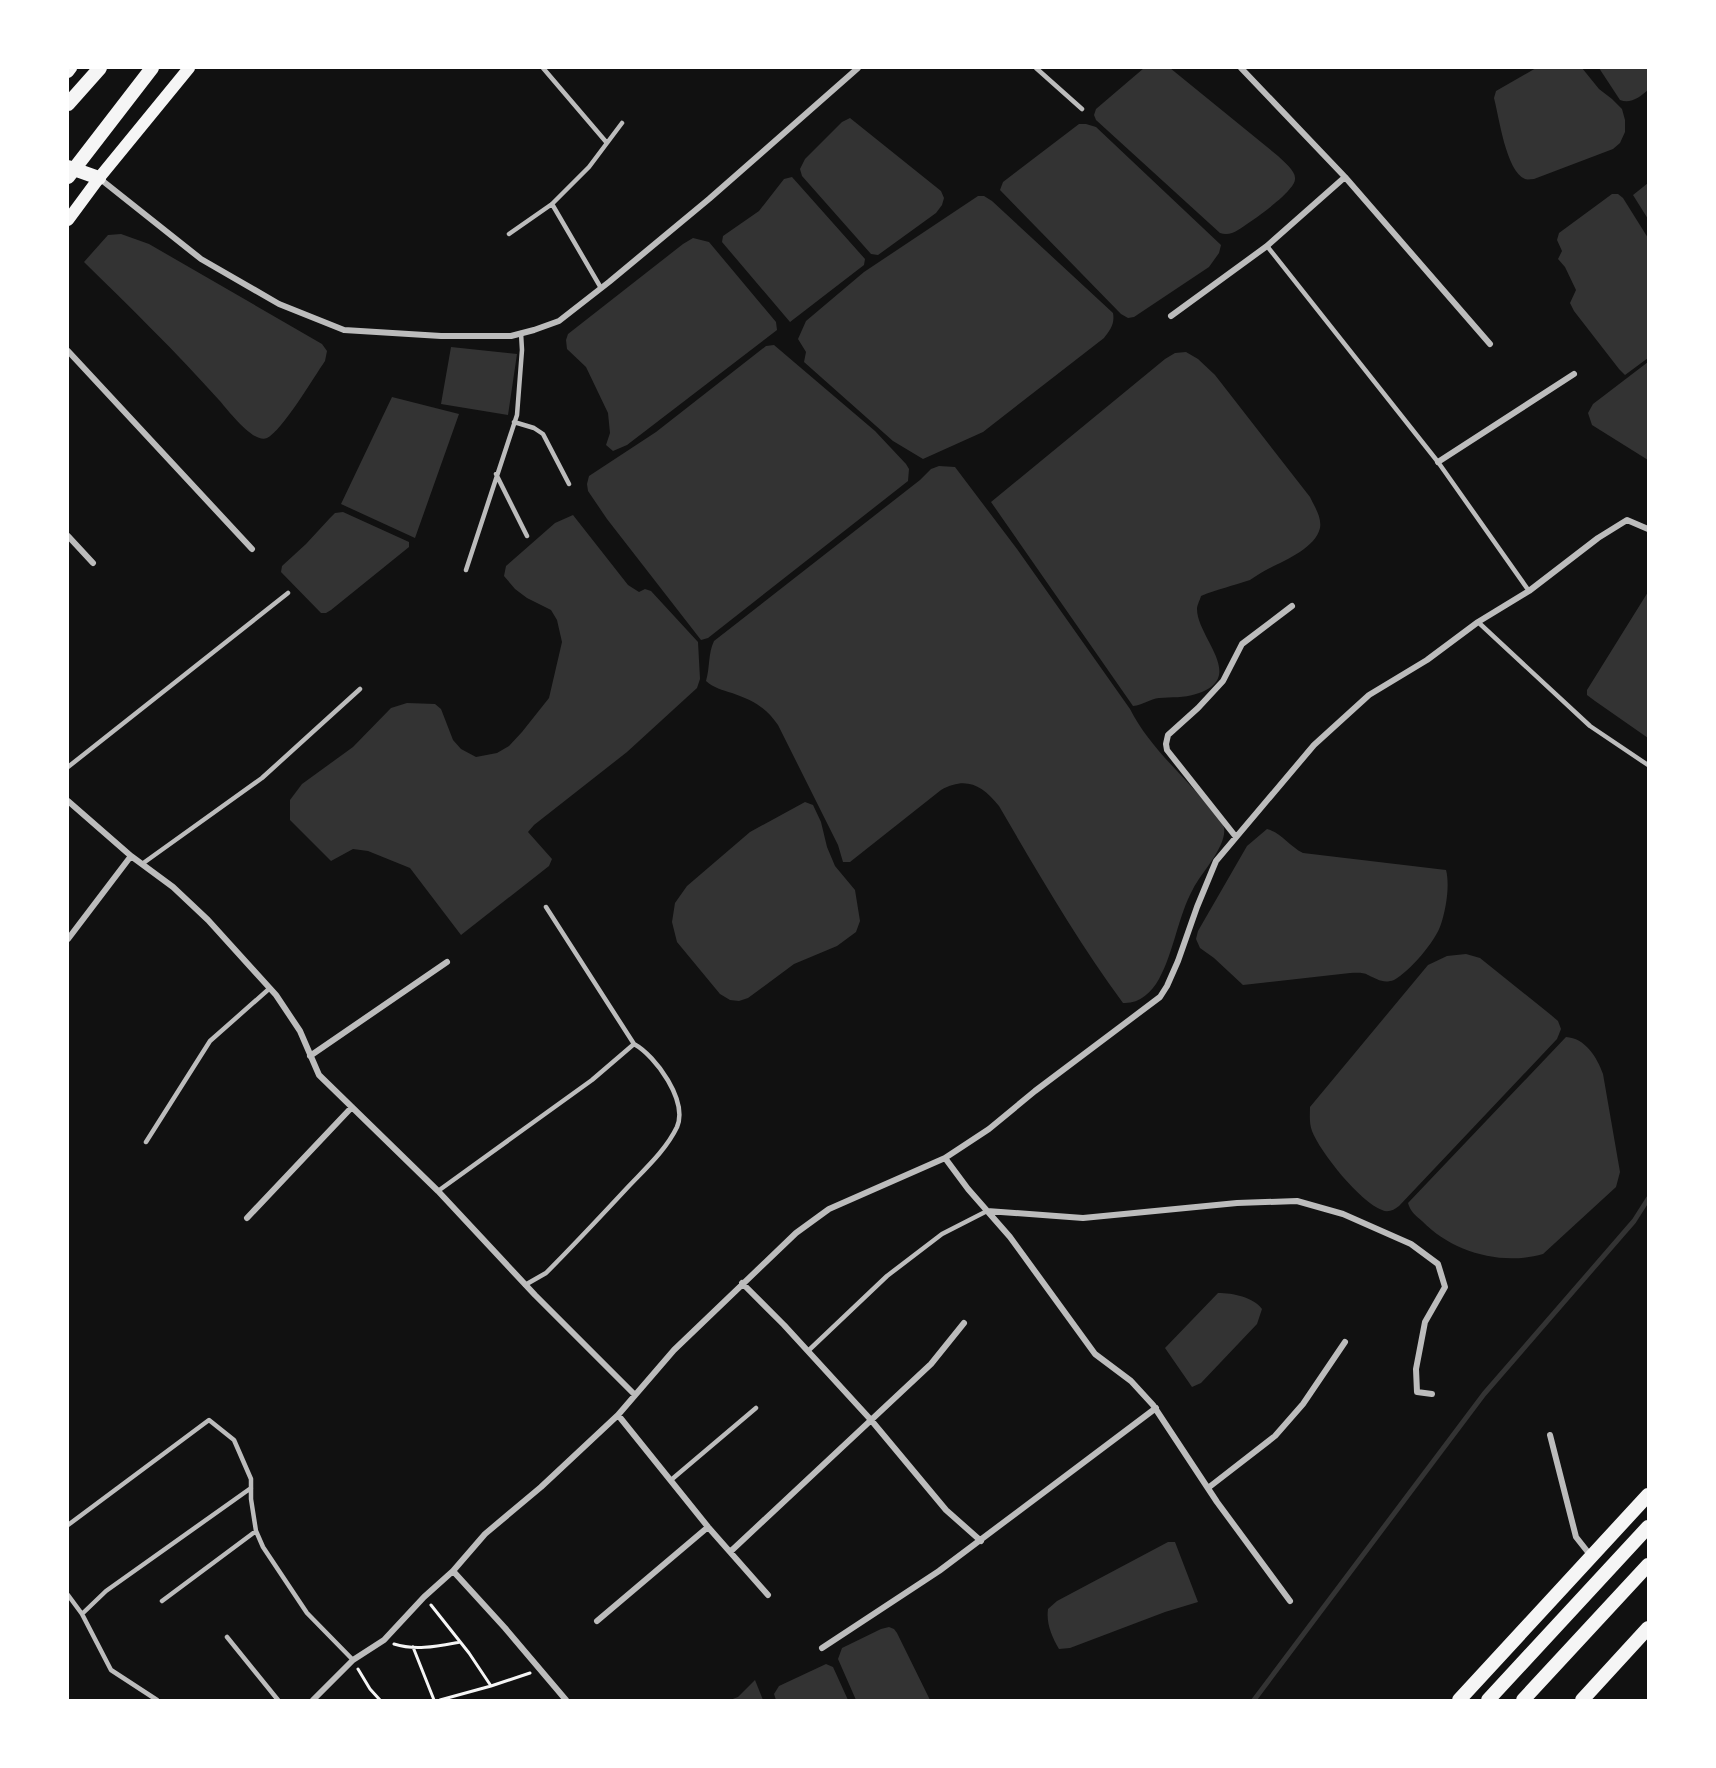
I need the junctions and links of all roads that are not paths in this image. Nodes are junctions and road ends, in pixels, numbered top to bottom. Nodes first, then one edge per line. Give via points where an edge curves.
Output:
1 (71, 68) edge
2 (100, 68) edge
3 (152, 68) edge
4 (189, 68) edge
5 (543, 68) edge
6 (858, 68) edge
7 (1036, 68) edge
8 (1241, 68) edge
9 (68, 72) edge
10 (68, 104) edge
11 (1082, 109) dead end
12 (622, 123) dead end
13 (606, 143) junction
14 (69, 171) edge
15 (1345, 177) junction
16 (99, 178) junction
17 (552, 204) junction
18 (68, 220) edge
19 (509, 234) dead end
20 (1267, 246) junction
21 (601, 288) junction
22 (1171, 316) dead end
23 (521, 333) junction
24 (1490, 344) dead end
25 (68, 351) edge
26 (1574, 374) dead end
27 (514, 422) junction
28 (1438, 462) junction
29 (496, 474) junction
30 (569, 484) dead end
31 (1648, 529) edge
32 (68, 536) edge
33 (527, 536) dead end
34 (252, 549) dead end
35 (93, 563) dead end
36 (466, 570) dead end
37 (1529, 591) junction
38 (288, 593) dead end
39 (1292, 606) dead end
40 (1478, 622) junction
41 (360, 689) dead end
42 (1648, 765) edge
43 (68, 767) edge
44 (68, 801) edge
45 (1236, 837) junction
46 (131, 856) junction
47 (142, 864) junction
48 (546, 907) dead end
49 (68, 939) edge
50 (447, 962) dead end
51 (270, 988) junction
52 (634, 1044) junction
53 (310, 1056) junction
54 (352, 1107) junction
55 (146, 1142) dead end
56 (945, 1158) junction
57 (438, 1191) junction
58 (987, 1211) junction
59 (247, 1218) dead end
60 (742, 1283) junction
61 (525, 1285) junction
62 (964, 1323) dead end
63 (1346, 1342) dead end
64 (808, 1351) junction
65 (634, 1394) junction
66 (1432, 1394) dead end
67 (756, 1408) dead end
68 (1156, 1408) junction
69 (618, 1415) junction
70 (871, 1420) junction
71 (1550, 1435) dead end
72 (670, 1480) junction
73 (251, 1488) junction
74 (1208, 1488) junction
75 (1648, 1495) edge
76 (68, 1525) edge
77 (708, 1527) junction
78 (1648, 1527) edge
79 (256, 1531) junction
80 (981, 1542) junction
81 (730, 1552) junction
82 (1591, 1557) junction
83 (1648, 1565) edge
84 (453, 1571) junction
85 (68, 1595) edge
86 (768, 1595) dead end
87 (1290, 1600) dead end
88 (162, 1601) dead end
89 (82, 1614) junction
90 (597, 1621) dead end
91 (1648, 1628) edge
92 (227, 1637) dead end
93 (822, 1648) dead end
94 (353, 1660) junction
95 (157, 1701) edge
96 (278, 1701) edge
97 (313, 1701) edge
98 (566, 1701) edge
99 (1459, 1701) edge
100 (1488, 1701) edge
101 (1523, 1701) edge
102 (1582, 1701) edge

1 - 9 main road
2 - 10 main road
3 - 14 main road
4 - 16 main road
5 - 13 lane
6 - 21 street
7 - 11 lane
8 - 15 street
12 - 13 lane
13 - 17 lane via 589,167
14 - 16 main road
15 - 20 street
15 - 24 street
16 - 18 main road
16 - 23 street via 201,258 279,304 344,330 441,336
17 - 19 lane
17 - 21 lane
20 - 22 street
20 - 28 lane
21 - 23 street via 559,321
23 - 27 lane
25 - 34 street
26 - 28 street
27 - 29 lane
27 - 30 lane via 543,434
28 - 37 lane
29 - 33 lane
29 - 36 lane
31 - 37 street via 1627,520
32 - 35 street
37 - 40 street
38 - 43 lane
39 - 45 street via 1242,644 1223,681 1168,735 1167,750
40 - 42 lane via 1590,726
40 - 45 street via 1370,695 1314,745
41 - 47 lane via 262,778
44 - 46 street
45 - 56 street via 1216,861 1178,962 1160,997 989,1129
46 - 47 street
46 - 49 street
47 - 51 street via 208,920
48 - 52 lane
50 - 53 street
51 - 53 street via 300,1031
51 - 55 lane via 210,1041
52 - 57 lane via 592,1080
52 - 61 lane via 645,1050 676,1092 680,1112 677,1126 661,1152 584,1234 546,1273
53 - 54 street via 319,1075
54 - 57 street
54 - 59 street
56 - 58 street
56 - 60 street via 829,1209 796,1233
57 - 61 street
58 - 64 lane via 942,1234 887,1276
58 - 66 street via 1083,1218 1298,1201 1343,1214 1411,1244 1438,1264 1445,1287 1425,1322 1416,1369 1417,1392
58 - 68 street via 1095,1354 1131,1381
60 - 64 street
60 - 65 street
61 - 65 street
62 - 70 street via 931,1364
63 - 74 street via 1303,1404 1275,1436
64 - 70 street
65 - 69 street
67 - 72 lane
68 - 74 street
68 - 80 street
69 - 72 street
69 - 84 street via 485,1534
70 - 80 street via 945,1510
70 - 81 street
71 - 82 street via 1576,1537
72 - 77 street
73 - 76 lane via 251,1479 234,1440 209,1420
73 - 79 lane
73 - 89 lane via 106,1591
74 - 87 street
75 - 82 main road
77 - 81 street
77 - 90 street
78 - 100 main road
79 - 88 lane
79 - 94 lane via 307,1613
80 - 93 street
81 - 86 street
82 - 99 main road
83 - 101 main road
84 - 94 street via 384,1640
84 - 98 street
85 - 89 lane
89 - 95 lane via 111,1670
91 - 102 main road
92 - 96 lane
94 - 97 street

